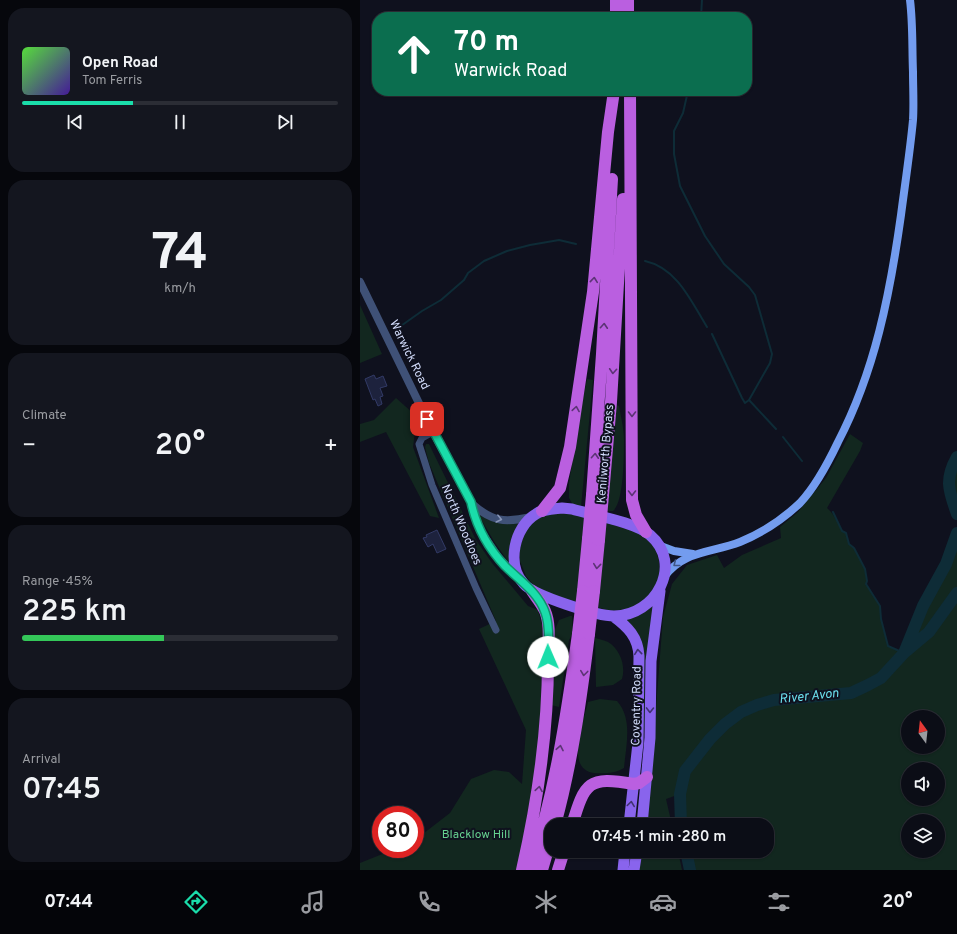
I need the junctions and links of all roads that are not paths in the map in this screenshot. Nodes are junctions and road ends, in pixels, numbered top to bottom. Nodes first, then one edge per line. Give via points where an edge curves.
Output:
1 (616, 0) edge
2 (629, 0) edge
3 (910, 0) edge
4 (616, 12) edge
5 (629, 12) edge
6 (613, 96) edge
7 (614, 96) edge
8 (626, 96) edge
9 (630, 96) edge
10 (360, 282) edge
11 (433, 432) junction
12 (597, 495) junction
13 (471, 502) junction
14 (537, 514) junction
15 (646, 532) junction
16 (658, 544) junction
17 (694, 554) junction
18 (521, 581) junction
19 (661, 584) junction
20 (532, 591) junction
21 (613, 616) junction
22 (496, 630) dead end
23 (584, 634) junction
24 (647, 777) junction
25 (634, 784) junction
26 (556, 818) edge
27 (574, 818) edge
28 (630, 818) edge
29 (643, 818) edge
30 (545, 858) edge
31 (562, 858) edge
32 (624, 858) edge
33 (637, 858) edge
34 (522, 870) edge
35 (530, 870) edge
36 (542, 870) edge
37 (558, 870) edge
38 (623, 870) edge
39 (634, 870) edge

1 - 4 highway
2 - 5 highway
3 - 17 main road via 913,118 908,167 888,297 874,351 856,402 828,462 812,488 795,507 752,537 723,548
14 -> 6 highway via 560,488 570,447 593,292
12 -> 7 highway, Kenilworth Bypass
8 -> 12 highway, Kenilworth Bypass via 620,269
9 -> 15 highway via 632,500 636,515
10 - 11 street, Warwick Road
11 - 13 street, Warwick Road
11 - 22 street, North Woodloes via 422,438 419,444 426,468
12 - 23 highway, Kenilworth Bypass, bridge
13 -> 14 street, Warwick Road via 482,513 498,520 510,521
13 - 18 street, Warwick Road via 480,530 491,548
14 - 15 main road via 568,508
14 - 18 main road via 521,530 515,546 515,563
15 - 16 main road
16 - 17 main road via 674,551
16 - 19 main road via 664,563
17 -> 19 main road via 677,563
18 - 20 main road
19 - 21 main road via 654,599 641,609
19 -> 24 main road, Coventry Road via 651,661
20 - 21 main road
34 -> 20 highway via 539,790 548,679 546,616
25 -> 21 main road, Coventry Road via 639,716 639,652 637,642 630,631
23 -> 26 highway, Kenilworth Bypass via 580,704 571,759
35 -> 23 highway, Kenilworth Bypass via 552,786
24 - 25 highway
24 - 29 main road, Coventry Road
25 - 27 highway via 604,781 590,785 584,791
28 -> 25 main road, Coventry Road
30 - 36 highway
31 - 37 highway
32 - 38 main road
33 - 39 main road

